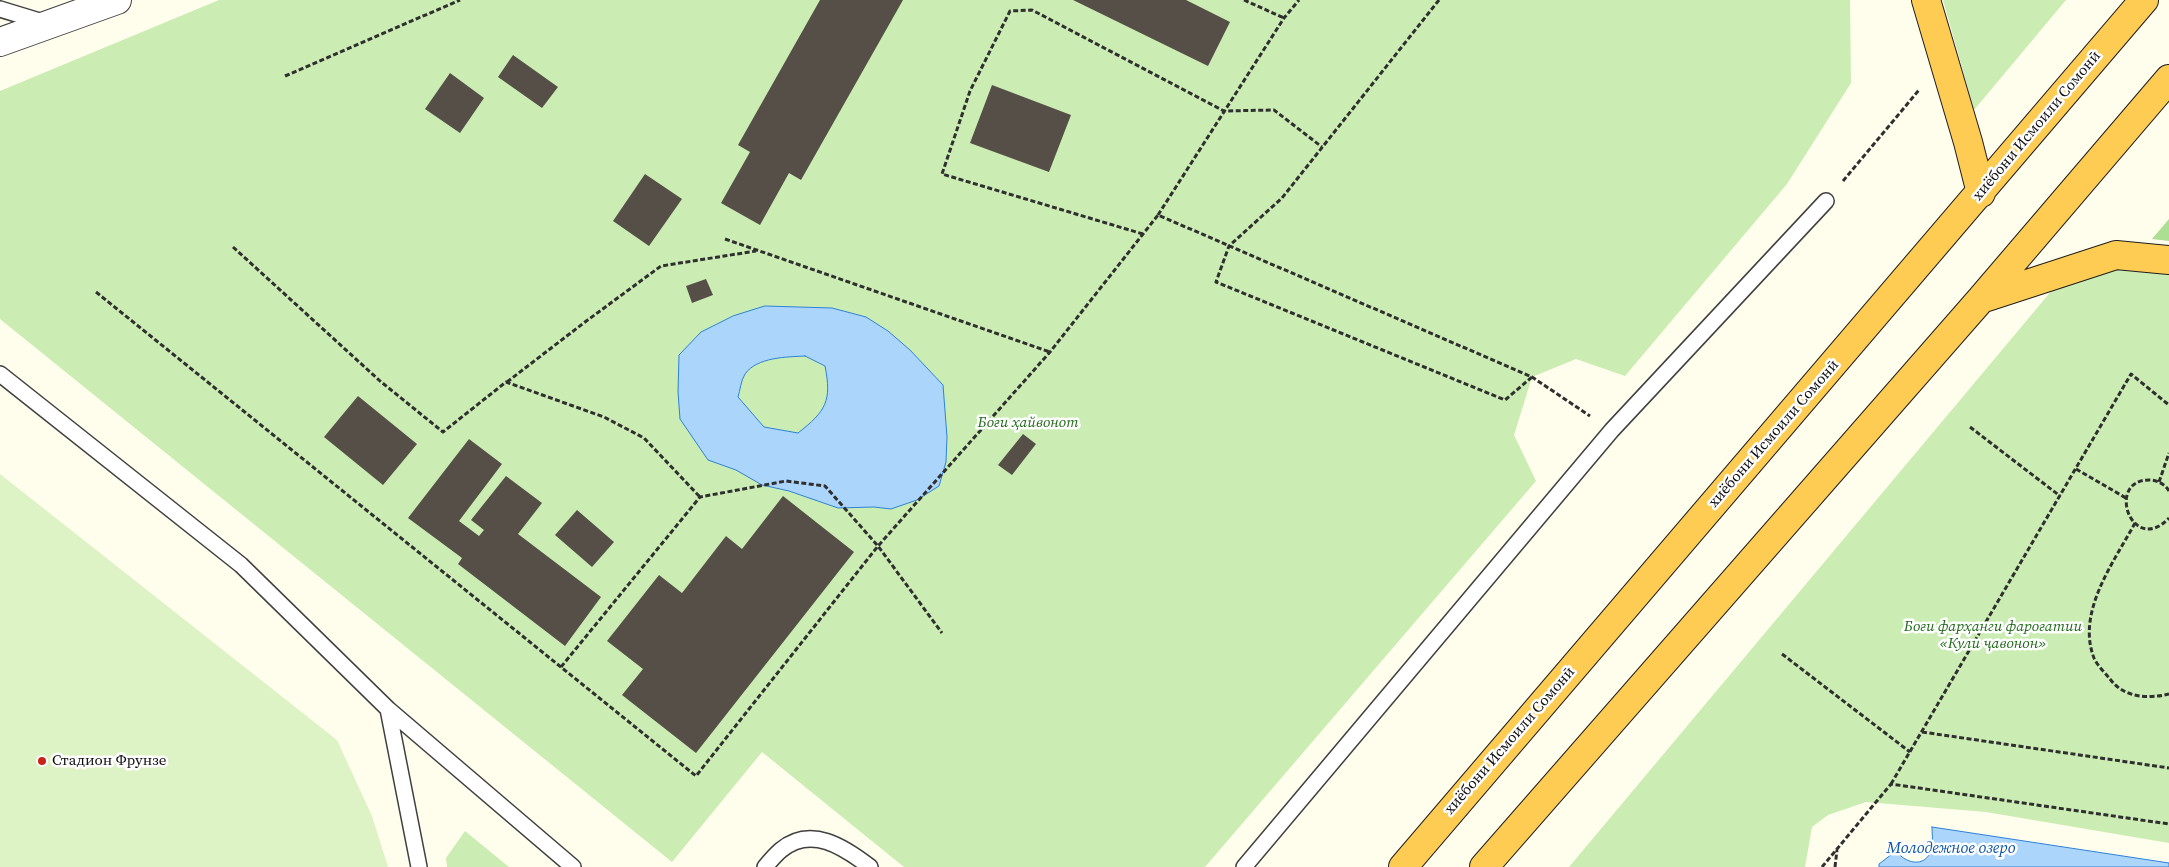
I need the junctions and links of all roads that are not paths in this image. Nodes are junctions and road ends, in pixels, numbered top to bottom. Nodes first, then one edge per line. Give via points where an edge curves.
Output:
1 (117, 0) edge
2 (1926, 0) edge
3 (2144, 0) edge
4 (0, 9) edge
5 (51, 24) junction
6 (0, 42) edge
7 (2169, 78) edge
8 (1980, 193) junction
9 (1826, 201) road end
10 (2169, 260) edge
11 (1981, 299) junction
12 (0, 374) edge
13 (388, 709) junction
14 (420, 867) edge
15 (573, 867) edge
16 (765, 867) edge
17 (870, 867) edge
18 (1244, 867) edge
19 (1403, 867) edge
20 (1484, 867) edge

1 - 5 street
2 - 8 highway
3 - 8 highway, хиёбони Исмоили Сомонӣ
4 - 5 lane
5 - 6 street
7 - 11 highway
8 - 19 highway, хиёбони Исмоили Сомонӣ
9 - 18 lane via 1612,430
10 - 11 highway via 2116,255
11 - 20 highway
12 - 13 lane via 241,565
13 - 14 lane
13 - 15 lane
16 - 17 lane via 782,849 804,838 824,839

